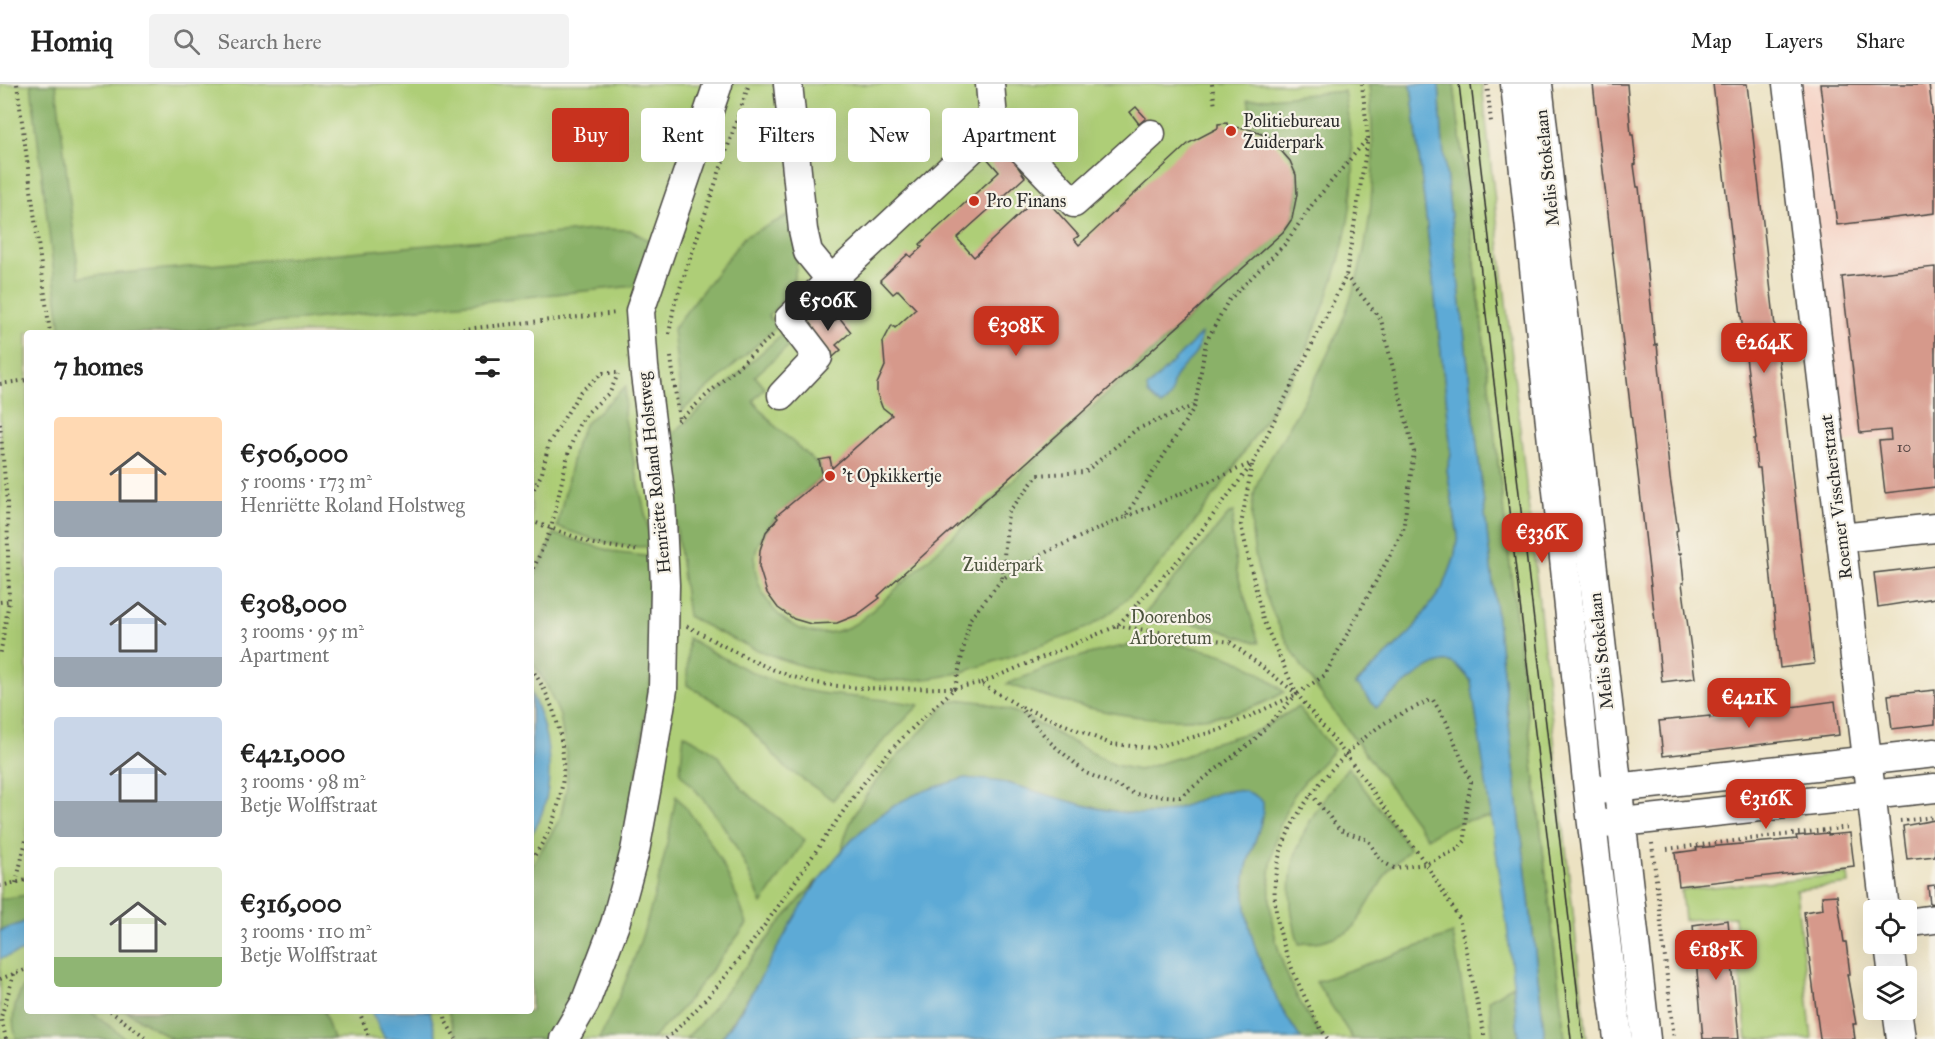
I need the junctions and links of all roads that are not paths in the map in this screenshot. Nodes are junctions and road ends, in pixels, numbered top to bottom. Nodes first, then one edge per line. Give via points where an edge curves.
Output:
1 (788, 84) edge
2 (990, 84) edge
3 (1515, 84) edge
4 (1538, 84) edge
5 (1787, 84) edge
6 (713, 90) edge
7 (992, 108) edge
8 (1151, 134) dead end
9 (960, 162) edge
10 (1035, 162) edge
11 (830, 279) junction
12 (782, 395) dead end
13 (1935, 528) edge
14 (1841, 538) junction
15 (1935, 753) edge
16 (1867, 760) junction
17 (1617, 788) junction
18 (1935, 788) edge
19 (1588, 791) junction
20 (1872, 795) junction
21 (1620, 822) junction
22 (1592, 825) junction
23 (1884, 900) edge
24 (1935, 919) edge
25 (1917, 921) edge
26 (1898, 1020) edge
27 (564, 1039) edge
28 (1618, 1039) edge
29 (1646, 1039) edge
30 (1901, 1039) edge

1 - 11 street via 803,230 808,252
2 - 7 street
3 - 19 street, Melis Stokelaan
4 - 17 street, Melis Stokelaan
5 - 14 street, Roemer Visscherstraat
6 - 27 street, Henriëtte Roland Holstweg via 640,311 663,552 663,689 635,851 599,970
8 - 10 street via 1074,203
9 - 11 street
11 - 12 street via 789,319 818,357
13 - 14 street
14 - 16 street, Roemer Visscherstraat
15 - 16 street
16 - 17 street
16 - 20 street, Roemer Visscherstraat
17 - 19 street
17 - 21 street, Melis Stokelaan
18 - 20 street
19 - 22 street, Melis Stokelaan
20 - 21 street
20 - 23 street, Roemer Visscherstraat
21 - 22 street
21 - 29 street, Melis Stokelaan
22 - 28 street, Melis Stokelaan
24 - 25 street
26 - 30 street

